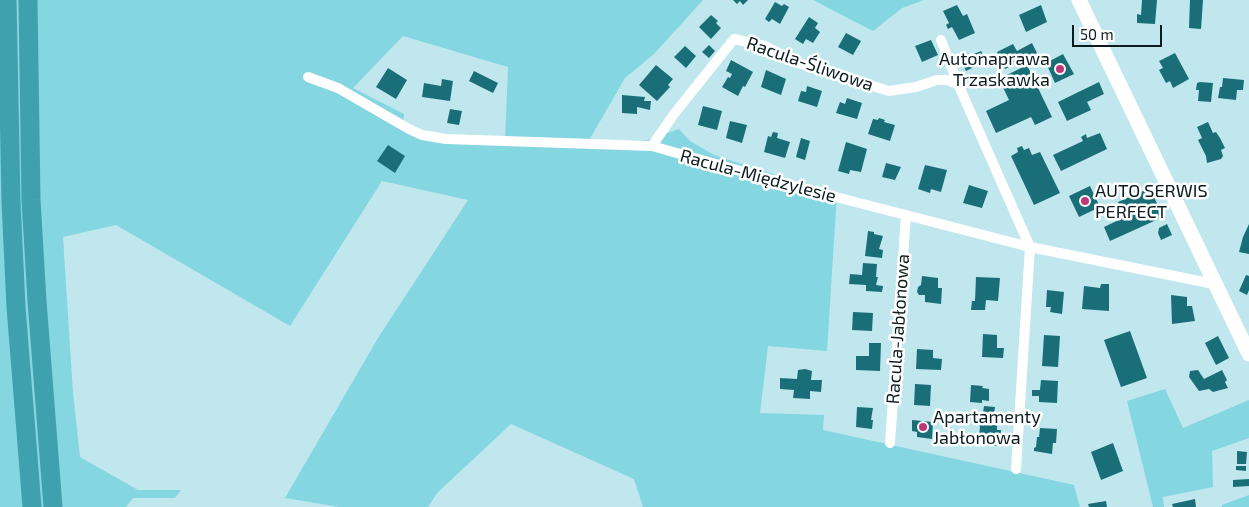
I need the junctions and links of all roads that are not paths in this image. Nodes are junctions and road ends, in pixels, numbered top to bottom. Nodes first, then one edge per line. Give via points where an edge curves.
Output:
1 (7, 0) edge
2 (28, 0) edge
3 (1079, 0) edge
4 (941, 40) dead end
5 (308, 77) dead end
6 (958, 84) junction
7 (652, 146) junction
8 (906, 216) junction
9 (1030, 247) junction
10 (1214, 284) junction
11 (1249, 354) edge
12 (890, 443) dead end
13 (1016, 468) dead end
14 (32, 507) edge
15 (53, 507) edge

1 - 14 highway via 16,307
2 - 15 highway via 31,200
3 - 10 street
4 - 6 street
5 - 7 street, Racula-Międzylesie via 338,88 422,135 446,139
6 - 7 street, Racula-Śliwowa via 938,80 889,91 798,63 765,46 734,39
6 - 9 street
7 - 8 street, Racula-Międzylesie
8 - 9 street, Racula-Międzylesie
8 - 12 street, Racula-Jabłonowa
9 - 10 street, Racula-Międzylesie
9 - 13 street
10 - 11 street

